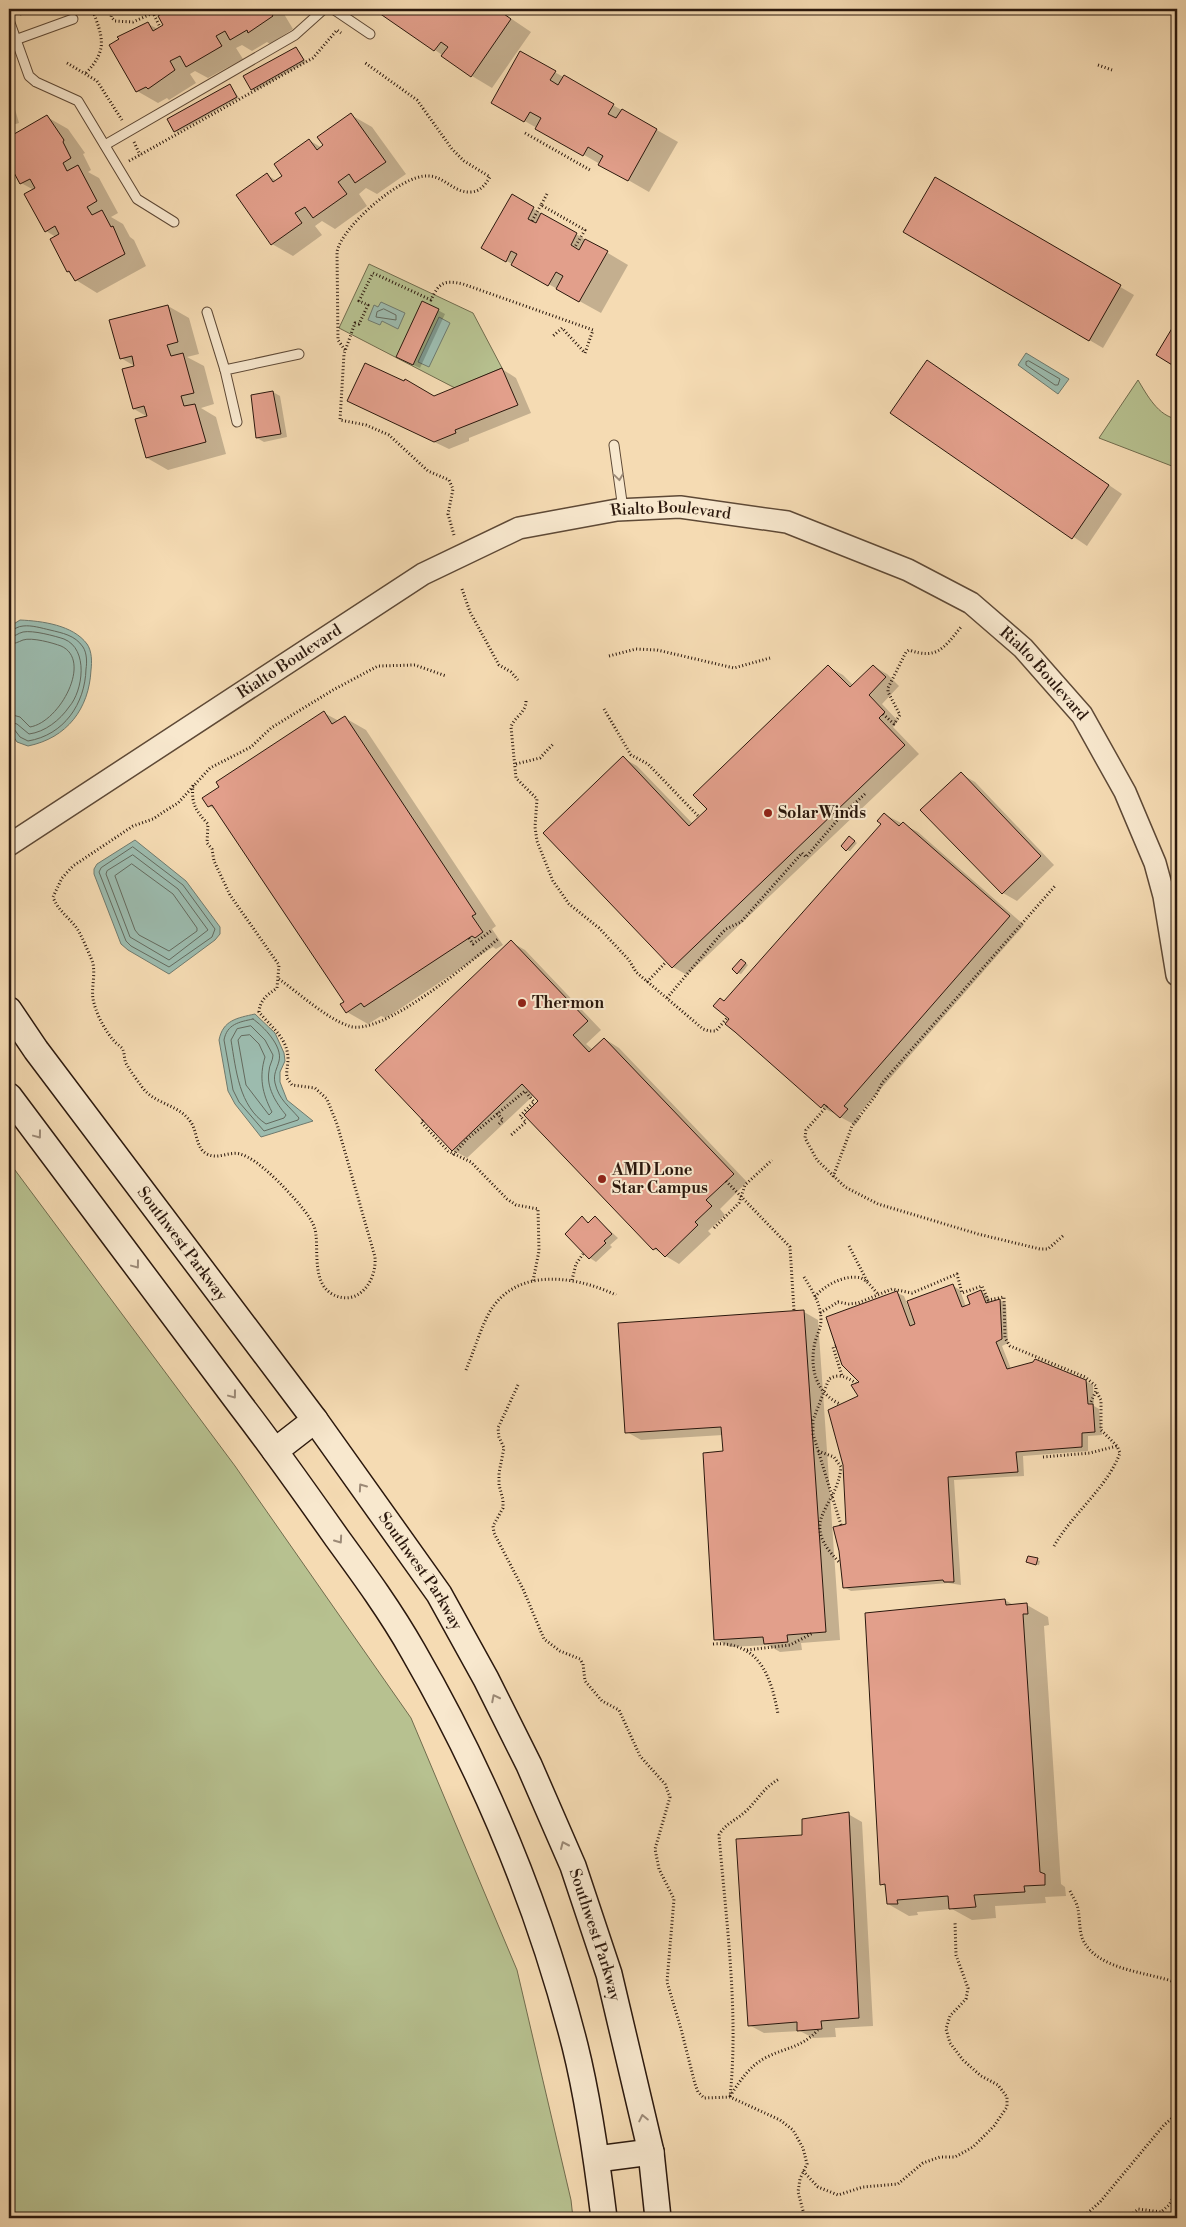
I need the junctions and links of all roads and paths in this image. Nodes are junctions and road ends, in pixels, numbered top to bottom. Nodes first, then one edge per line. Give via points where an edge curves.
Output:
1 (35, 9) edge
2 (92, 9) edge
3 (113, 9) edge
4 (324, 9) edge
5 (333, 9) edge
6 (19, 14) dead end
7 (73, 19) dead end
8 (9, 20) edge
9 (160, 27) dead end
10 (370, 34) dead end
11 (344, 35) dead end
12 (15, 40) junction
13 (364, 62) dead end
14 (67, 63) dead end
15 (1098, 65) dead end
16 (1112, 70) dead end
17 (86, 73) junction
18 (122, 120) dead end
19 (525, 133) dead end
20 (134, 140) dead end
21 (105, 145) junction
22 (140, 155) junction
23 (129, 161) dead end
24 (590, 170) dead end
25 (547, 194) dead end
26 (541, 205) junction
27 (532, 221) dead end
28 (174, 222) dead end
29 (574, 247) dead end
30 (207, 312) dead end
31 (553, 336) dead end
32 (345, 351) junction
33 (298, 354) dead end
34 (225, 370) junction
35 (237, 422) dead end
36 (614, 445) dead end
37 (623, 510) junction
38 (454, 535) dead end
39 (462, 589) dead end
40 (961, 628) dead end
41 (610, 656) dead end
42 (770, 658) dead end
43 (446, 676) dead end
44 (518, 680) dead end
45 (526, 701) dead end
46 (604, 709) dead end
47 (883, 714) dead end
48 (554, 743) dead end
49 (516, 764) junction
50 (193, 785) junction
51 (866, 793) dead end
52 (699, 817) dead end
53 (9, 845) edge
54 (1056, 886) dead end
55 (491, 931) dead end
56 (469, 938) dead end
57 (498, 939) dead end
58 (666, 962) dead end
59 (1177, 975) edge
60 (279, 979) junction
61 (646, 982) junction
62 (667, 998) junction
63 (9, 1010) edge
64 (727, 1018) dead end
65 (9, 1096) edge
66 (827, 1106) dead end
67 (497, 1113) junction
68 (423, 1120) dead end
69 (499, 1124) dead end
70 (510, 1136) dead end
71 (453, 1155) junction
72 (772, 1160) dead end
73 (833, 1177) junction
74 (726, 1181) dead end
75 (714, 1228) dead end
76 (1064, 1235) dead end
77 (849, 1246) dead end
78 (583, 1254) dead end
79 (804, 1278) dead end
80 (572, 1280) junction
81 (533, 1281) junction
82 (868, 1284) junction
83 (878, 1294) junction
84 (616, 1295) dead end
85 (815, 1296) junction
86 (794, 1311) dead end
87 (820, 1313) junction
88 (836, 1346) dead end
89 (466, 1370) dead end
90 (842, 1376) junction
91 (856, 1383) dead end
92 (518, 1385) dead end
93 (1096, 1391) junction
94 (824, 1393) junction
95 (840, 1404) dead end
96 (1090, 1404) dead end
97 (315, 1420) junction
98 (1117, 1446) junction
99 (275, 1451) junction
100 (818, 1451) junction
101 (1043, 1457) dead end
102 (832, 1496) junction
103 (841, 1525) dead end
104 (1054, 1546) dead end
105 (840, 1563) dead end
106 (813, 1633) dead end
107 (713, 1644) dead end
108 (746, 1650) junction
109 (778, 1714) dead end
110 (779, 1779) dead end
111 (1070, 1891) dead end
112 (955, 1922) dead end
113 (1177, 1983) edge
114 (818, 2030) dead end
115 (730, 2097) junction
116 (1177, 2114) edge
117 (650, 2152) junction
118 (597, 2159) junction
119 (803, 2171) junction
120 (1177, 2191) edge
121 (604, 2218) edge
122 (658, 2218) edge
123 (805, 2218) edge
124 (1082, 2218) edge
125 (1128, 2218) edge

1 - 6 path
2 - 17 path via 99,28 101,53
3 - 9 path via 111,17 115,20 133,22 153,13
4 - 21 lane via 295,35
5 - 10 lane
7 - 12 lane
8 - 12 lane
11 - 22 path via 337,30 312,58
12 - 21 lane via 29,76 78,101
13 - 32 path via 417,100 452,149 464,161 490,177 480,190 472,192 464,192 442,178 418,176 406,180 359,218 340,239 337,252 338,340
14 - 17 path
15 - 16 path
17 - 18 path via 104,90
19 - 24 path
20 - 22 path
21 - 28 lane via 137,199
22 - 23 path
25 - 26 path
26 - 27 path
26 - 29 path via 585,230
30 - 34 lane
31 - 32 path via 562,328 585,352 592,330 463,284 442,282 431,300 373,273 359,301 368,305 359,324 354,323
32 - 38 path via 340,420 366,425 389,435 428,471 449,480 452,488 448,514
33 - 34 lane
34 - 35 lane
36 -> 37 lane
37 - 53 street, Rialto Boulevard via 519,528 424,574
37 - 59 street, Rialto Boulevard via 680,508 787,522 908,570 971,603 1023,648 1082,715 1097,739 1125,792 1155,863
39 - 44 path via 470,612 499,665
40 - 47 path via 934,654 906,652 888,688 900,714 894,724
41 - 42 path via 636,649 657,650 734,668
43 - 50 path via 414,665 378,666 286,717 250,747 210,768
45 - 49 path via 524,710 512,721 511,727
46 - 52 path via 631,755 648,764
48 - 49 path via 540,758
49 - 61 path via 516,778 537,799 537,841 553,881 569,904 599,928
50 - 60 path via 194,808 208,824 207,842 214,862 230,895 279,965
50 - 60 path via 178,802 153,820 132,826 73,866 53,898 78,930 92,961 93,998 98,1016 123,1050 126,1064 143,1088 156,1100 184,1114 192,1123 199,1147 206,1154 215,1157 241,1154 263,1168 299,1204 311,1220 316,1234 315,1252 323,1287 348,1299 360,1295 368,1286 376,1270 375,1257 327,1099 314,1088 292,1085 287,1078 288,1058 281,1036 259,1012 259,1004 277,988
51 - 62 path via 806,856 802,853 741,922 726,928
54 - 73 path via 882,1083 852,1126
55 - 56 path via 473,944
57 - 60 path via 455,975 374,1026 351,1027
58 - 61 path
61 - 62 path
62 - 64 path via 709,1032 720,1028
63 - 97 main road, Southwest Parkway
65 -> 99 main road
66 - 73 path via 806,1130 805,1138 817,1160
67 - 69 path via 503,1120
67 - 70 path via 525,1091 534,1102 520,1116 526,1122
67 - 71 path
68 - 71 path via 421,1122
71 - 81 path via 471,1162 516,1205 538,1209 539,1251
72 - 75 path via 745,1185 739,1202
73 - 76 path via 858,1195 878,1204 978,1234 1048,1249
74 - 86 path, bridge via 790,1247
77 - 82 path
78 - 80 path via 576,1264
79 - 85 path
80 - 81 path via 545,1278
80 - 84 path via 592,1284
81 - 89 path via 518,1286 489,1313
82 - 83 path
82 - 85 path via 861,1278 851,1278 832,1283
83 - 87 path via 849,1304 838,1302
83 - 93 path via 892,1289 912,1293 956,1274 962,1293 982,1286 988,1300 1004,1297 1005,1338 1010,1346 1085,1377 1096,1386
85 - 87 path
87 - 94 path via 814,1372
88 - 90 path via 833,1347
90 - 91 path
90 - 94 path via 829,1380
92 - 115 path via 498,1428 498,1437 504,1448 499,1479 503,1508 493,1526 494,1533 544,1639 560,1651 580,1659 585,1681 602,1701 619,1710 640,1756 665,1784 670,1797 655,1849 659,1869 674,1899 668,1991 682,2029 698,2092 704,2098
93 - 96 path
93 - 98 path via 1101,1400 1101,1430
94 - 95 path
94 - 100 path via 813,1420
97 - 99 main road
117 -> 97 main road, Southwest Parkway via 609,1974 574,1866 529,1765 439,1594
98 - 101 path via 1090,1453
98 - 104 path via 1120,1453 1112,1472 1068,1523
99 -> 118 main road via 407,1640 475,1769 515,1862 549,1958 575,2047
100 - 102 path
100 - 102 path via 840,1462 841,1473
102 - 103 path
102 - 105 path via 822,1511 820,1530 825,1545
106 - 108 path via 790,1646
107 - 108 path via 731,1643
108 - 109 path via 770,1679
110 - 115 path via 763,1789 719,1835 732,2023
111 - 113 path via 1078,1907 1083,1940 1090,1949 1124,1970
112 - 119 path via 956,1955 968,1988 966,1999 950,2016 946,2029 950,2044 981,2076 998,2086 1007,2097 1007,2107 973,2147 955,2157 940,2157 922,2163 898,2184 863,2187 838,2195 818,2187
114 - 115 path via 801,2044 767,2057 750,2069
115 - 119 path via 780,2120 792,2130 803,2148 806,2164
116 - 124 path
117 - 118 main road
117 - 122 main road, Southwest Parkway
118 - 121 main road
119 - 123 path via 798,2192
120 - 125 path via 1169,2206 1161,2212 1138,2209

